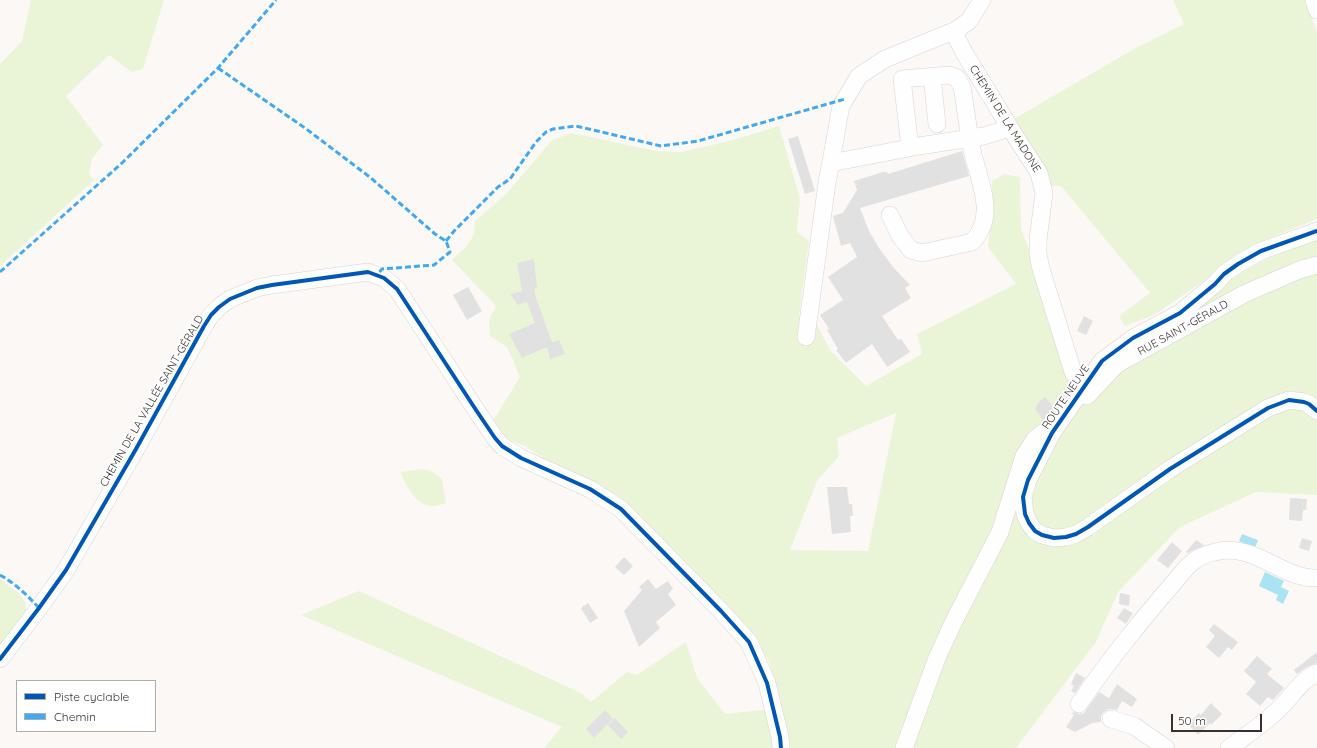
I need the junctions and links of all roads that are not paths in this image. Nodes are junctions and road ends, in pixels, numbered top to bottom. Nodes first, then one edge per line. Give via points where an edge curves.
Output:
1 (982, 0) edge
2 (1314, 0) edge
3 (1317, 10) edge
4 (956, 30) junction
5 (932, 76) junction
6 (937, 124) dead end
7 (1010, 128) junction
8 (970, 138) junction
9 (910, 148) junction
10 (830, 163) junction
11 (890, 215) dead end
12 (1317, 231) edge
13 (1317, 265) edge
14 (806, 337) dead end
15 (1083, 387) junction
16 (1317, 411) edge
17 (1064, 416) junction
18 (1317, 578) edge
19 (0, 659) edge
20 (1317, 673) edge
21 (1079, 704) dead end
22 (1111, 719) dead end
23 (781, 748) edge
24 (904, 748) edge
25 (1166, 748) edge
26 (1229, 748) edge

1 - 4 street via 969,21
2 - 3 street
4 - 7 street, CHEMIN DE LA MADONE via 957,39 965,54
4 - 10 street via 885,59 859,76 841,106
5 - 6 street
5 - 8 street via 949,75 957,78 962,87
5 - 9 street via 902,79
7 - 8 street
7 - 15 street, CHEMIN DE LA MADONE via 1039,173 1042,183 1044,202 1038,240 1041,269 1073,372
8 - 9 street
8 - 11 street via 986,205 984,221 972,242 922,254 911,250 900,236
9 - 10 street
10 - 14 street
12 - 15 street, ROUTE NEUVE via 1261,251 1238,264 1180,313 1133,338 1106,357
13 - 17 street, RUE SAINT-GÉRALD via 1244,294 1117,364 1090,394
15 - 17 street, ROUTE NEUVE
16 - 17 street, ROUTE NEUVE via 1310,404 1289,400 1268,408 1170,469 1088,527 1076,534 1054,538 1042,535 1029,523 1023,497 1041,453
17 - 24 street via 1035,439 1024,456 1000,532 937,658
18 - 21 street via 1297,575 1240,550 1219,551 1200,556 1193,560 1131,632
19 - 23 street, CHEMIN DE LA VALLÉE SAINT-GÉRALD via 66,570 204,326 219,307 257,288 368,272 384,278 397,289 502,446 521,458 590,488 621,510 750,642 766,683
20 - 26 street via 1300,686 1280,708
22 - 25 street via 1134,726

